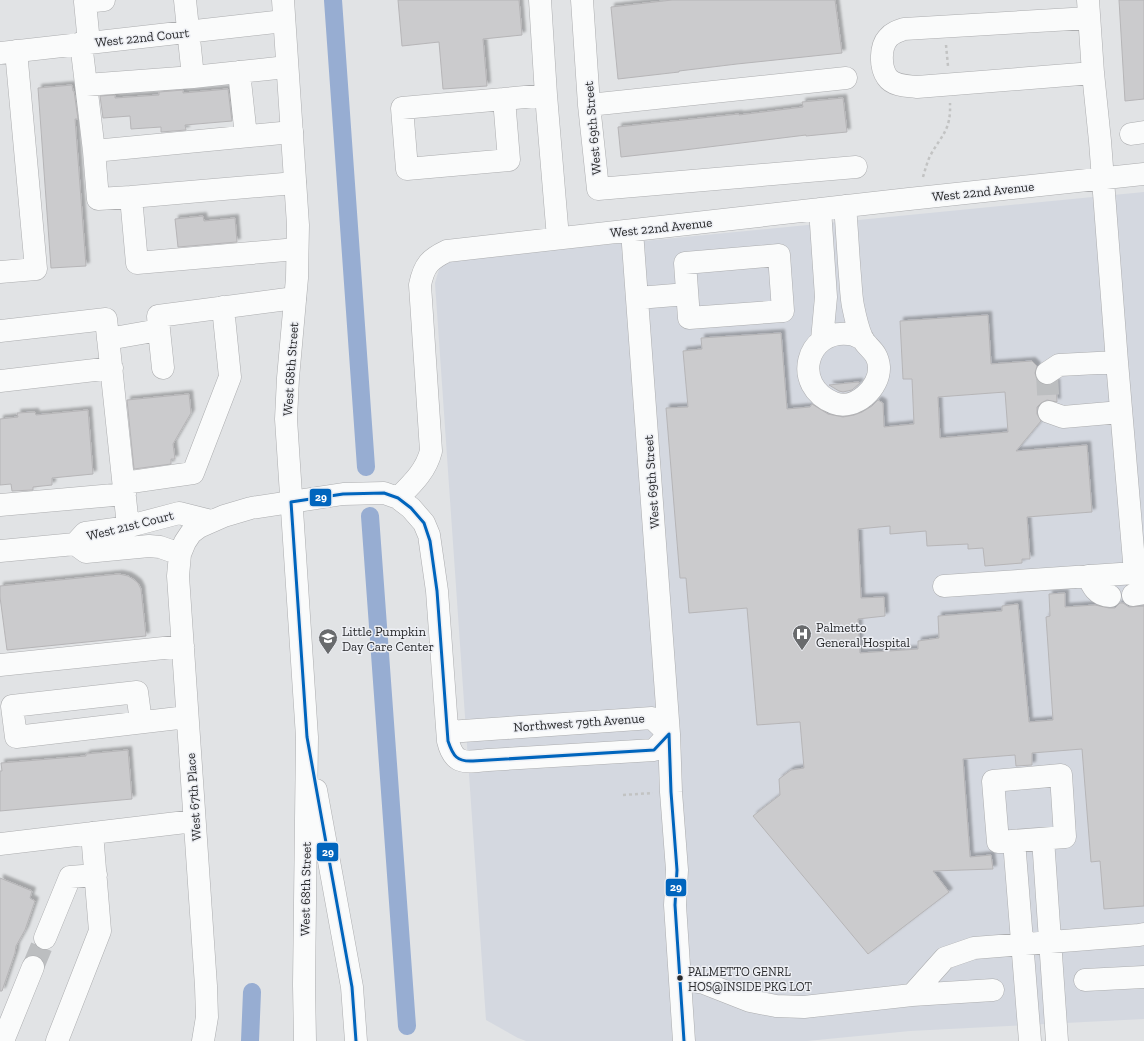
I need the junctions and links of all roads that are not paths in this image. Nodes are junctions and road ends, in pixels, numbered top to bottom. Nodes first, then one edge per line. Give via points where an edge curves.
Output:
1 (104, 0) edge
2 (185, 0) edge
3 (540, 0) edge
4 (582, 0) edge
5 (1088, 9) edge
6 (283, 10) edge
7 (188, 32) junction
8 (85, 43) junction
9 (8, 52) edge
10 (287, 67) junction
11 (239, 72) junction
12 (1093, 73) junction
13 (193, 77) junction
14 (846, 78) dead end
15 (86, 85) junction
16 (546, 96) junction
17 (504, 99) junction
18 (589, 105) junction
19 (292, 132) junction
20 (246, 136) junction
21 (94, 151) junction
22 (856, 167) dead end
23 (1144, 174) edge
24 (1103, 178) junction
25 (295, 183) junction
26 (131, 197) junction
27 (846, 206) junction
28 (820, 209) junction
29 (632, 231) junction
30 (558, 238) junction
31 (297, 250) junction
32 (0, 272) edge
33 (687, 294) junction
34 (295, 298) junction
35 (638, 298) junction
36 (223, 307) junction
37 (159, 330) junction
38 (0, 331) edge
39 (108, 339) junction
40 (863, 339) junction
41 (822, 340) junction
42 (1117, 362) junction
43 (112, 368) junction
44 (163, 368) dead end
45 (1047, 373) dead end
46 (0, 381) edge
47 (1049, 412) dead end
48 (1121, 412) junction
49 (124, 488) junction
50 (398, 498) junction
51 (291, 502) junction
52 (0, 505) edge
53 (211, 521) junction
54 (128, 526) junction
55 (75, 544) junction
56 (0, 551) edge
57 (180, 554) junction
58 (1139, 573) edge
59 (1088, 576) junction
60 (944, 586) dead end
61 (1110, 596) dead end
62 (183, 646) junction
63 (0, 665) edge
64 (187, 717) junction
65 (141, 722) junction
66 (448, 732) junction
67 (669, 734) junction
68 (306, 738) junction
69 (194, 821) junction
70 (92, 833) junction
71 (1043, 839) junction
72 (1014, 841) junction
73 (0, 844) edge
74 (96, 875) junction
75 (1144, 934) edge
76 (45, 938) tunnel mouth
77 (1050, 942) junction
78 (1023, 944) junction
79 (33, 968) tunnel mouth
80 (1144, 977) edge
81 (680, 979) junction
82 (1085, 980) dead end
83 (993, 990) dead end
84 (912, 994) junction
85 (3, 1041) edge
86 (57, 1041) edge
87 (203, 1041) edge
88 (306, 1041) edge
89 (356, 1041) edge
90 (684, 1041) edge
91 (1030, 1041) edge
92 (1057, 1041) edge

1 - 8 street via 84,2
2 - 7 street
3 - 16 street
4 - 18 street, West 69th Street
5 - 12 street
5 - 12 street via 945,27 904,29 887,38 882,49 883,66 888,78 900,85 917,87
6 - 7 street, West 22nd Court
6 - 10 street, West 68th Street
7 - 8 street, West 22nd Court
7 - 13 street
8 - 9 street, West 22nd Court
8 - 15 street
9 - 32 street via 36,269
10 - 11 street
10 - 19 street, West 68th Street
11 - 13 street
11 - 20 street
12 - 24 street
13 - 15 street
14 - 18 street
15 - 21 street
16 - 17 street
16 - 30 street
17 - 17 street via 509,160 407,169 402,108
18 - 22 street, West 69th Street via 598,189
19 - 20 street
19 - 25 street, West 68th Street
20 - 21 street
21 - 26 street via 98,199
23 - 24 street, West 22nd Avenue
24 - 27 street, West 22nd Avenue
24 - 42 street
25 - 26 street
25 - 31 street, West 68th Street
26 - 31 street via 137,263
27 - 28 street, West 22nd Avenue
27 - 40 street via 853,305
28 - 29 street, West 22nd Avenue
28 - 41 street via 826,297
29 - 30 street, West 22nd Avenue
29 - 35 street, West 69th Street
30 - 50 street, West 22nd Avenue via 448,251 438,255 426,266 421,279 420,297 430,451 423,470
31 - 34 street, West 68th Street
33 - 33 street via 685,263 778,255 783,311 689,318
33 - 35 street
34 - 36 street
34 - 51 street, West 68th Street via 286,404
35 - 67 street, West 69th Street
36 - 37 street via 158,316
36 - 49 street via 230,377 193,474
37 - 39 street
37 - 44 street
38 - 39 street via 106,319
39 - 43 street
40 - 41 street via 849,334 835,334
40 - 41 street via 874,351 879,367 876,383 866,396 847,404 836,404 821,397 811,384 808,368 812,352
42 - 45 street via 1059,365
42 - 48 street
43 - 46 street
43 - 49 street
47 - 48 street via 1063,417
48 - 58 street
49 - 52 street
49 - 54 street
50 - 51 street via 384,493 348,493
50 - 66 street via 421,517 430,541
51 - 53 street via 242,510
51 - 68 street, West 68th Street
53 - 54 street, West 21st Court via 179,513
53 - 57 street via 191,533
54 - 55 street, West 21st Court via 85,533
55 - 56 street, West 21st Court
55 - 57 street, West 21st Court via 86,552 149,546
57 - 62 street, West 67th Place via 178,576
58 - 59 street
59 - 60 street
59 - 61 street via 1092,587 1103,596
62 - 63 street
62 - 64 street, West 67th Place
64 - 65 street
64 - 69 street, West 67th Place
65 - 65 street via 16,737 12,706 137,692
66 - 67 street, Northwest 79th Avenue via 652,718
66 - 67 street via 450,749 453,755 463,762 654,750
67 - 81 street, West 69th Street via 670,792 678,870 675,905
68 - 88 street, West 68th Street
68 - 89 street, West 68th Street via 352,987
69 - 70 street
69 - 87 street, West 67th Place via 206,986 207,1017
70 - 73 street
70 - 74 street
71 - 72 street
71 - 72 street via 1065,837 1061,775 994,781 998,842
71 - 77 street
72 - 78 street
74 - 76 street via 70,877
74 - 86 street via 100,930
75 - 77 street
77 - 78 street
77 - 92 street
78 - 84 street via 974,948 945,958
78 - 91 street
79 - 85 street
80 - 82 street
81 - 84 street via 704,984 750,1001 776,1006 804,1006
81 - 90 street, West 69th Street
83 - 84 street

